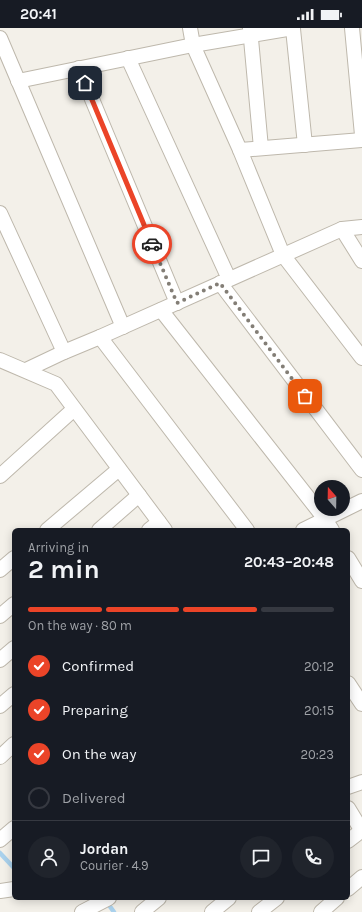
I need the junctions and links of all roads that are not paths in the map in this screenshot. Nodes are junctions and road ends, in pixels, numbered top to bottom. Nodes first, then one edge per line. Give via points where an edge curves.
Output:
1 (190, 28) edge
2 (293, 28) edge
3 (352, 28) edge
4 (251, 32) edge
5 (0, 38) edge
6 (193, 45) junction
7 (128, 58) junction
8 (79, 68) junction
9 (18, 81) junction
10 (362, 135) edge
11 (362, 140) edge
12 (305, 145) junction
13 (261, 148) junction
14 (240, 150) junction
15 (0, 214) edge
16 (362, 227) edge
17 (342, 229) junction
18 (284, 255) junction
19 (362, 261) edge
20 (224, 281) junction
21 (177, 303) junction
22 (161, 310) junction
23 (123, 327) junction
24 (100, 337) junction
25 (64, 352) junction
26 (362, 358) edge
27 (2, 364) edge
28 (26, 370) junction
29 (74, 409) junction
30 (120, 469) junction
31 (362, 470) edge
32 (0, 476) edge
33 (139, 495) junction
34 (362, 502) edge
35 (328, 525) edge
36 (158, 527) edge
37 (49, 528) edge
38 (101, 528) edge
39 (245, 528) edge
40 (313, 528) edge
41 (12, 560) edge
42 (350, 561) edge
43 (0, 570) edge
44 (362, 581) edge
45 (12, 606) edge
46 (0, 616) edge
47 (12, 650) edge
48 (0, 660) edge
49 (350, 686) edge
50 (12, 696) edge
51 (362, 704) edge
52 (0, 706) edge
53 (12, 746) edge
54 (0, 757) edge
55 (362, 782) edge
56 (350, 786) edge
57 (350, 811) edge
58 (12, 830) edge
59 (362, 831) edge
60 (0, 840) edge
61 (350, 840) edge
62 (362, 876) edge
63 (350, 887) edge
64 (12, 889) edge
65 (0, 891) edge
66 (105, 900) edge
67 (157, 900) edge
68 (227, 900) edge
69 (274, 900) edge
70 (335, 900) edge
71 (82, 912) edge
72 (142, 912) edge
73 (212, 912) edge
74 (259, 912) edge
75 (321, 912) edge

1 - 6 street
2 - 4 street
2 - 12 street
3 - 10 street
4 - 6 street
4 - 13 street
5 - 9 street
6 - 7 street
6 - 14 street
7 - 8 street
7 - 20 street
8 - 9 street
8 - 21 street
9 - 23 street
11 - 12 street
12 - 13 street
13 - 14 street
14 - 18 street
15 - 25 street
16 - 17 street
17 - 18 street
17 - 19 street
18 - 20 street
18 - 26 street
20 - 21 street
20 - 31 street
21 - 22 street
22 - 23 street
22 - 35 street
23 - 24 street
24 - 25 street
24 - 39 street
25 - 28 street
27 - 28 street
28 - 29 street via 56,384
29 - 30 street
29 - 32 street
30 - 33 street
30 - 37 street
33 - 36 street
33 - 38 street
34 - 35 street
35 - 40 street
41 - 43 street
42 - 44 street
45 - 46 street
47 - 48 street
49 - 51 street
50 - 52 street
53 - 54 street
55 - 56 street
57 - 59 street
58 - 60 street
59 - 61 street
62 - 63 street
64 - 65 street
66 - 71 street
67 - 72 street
68 - 73 street
69 - 74 street
70 - 75 street

